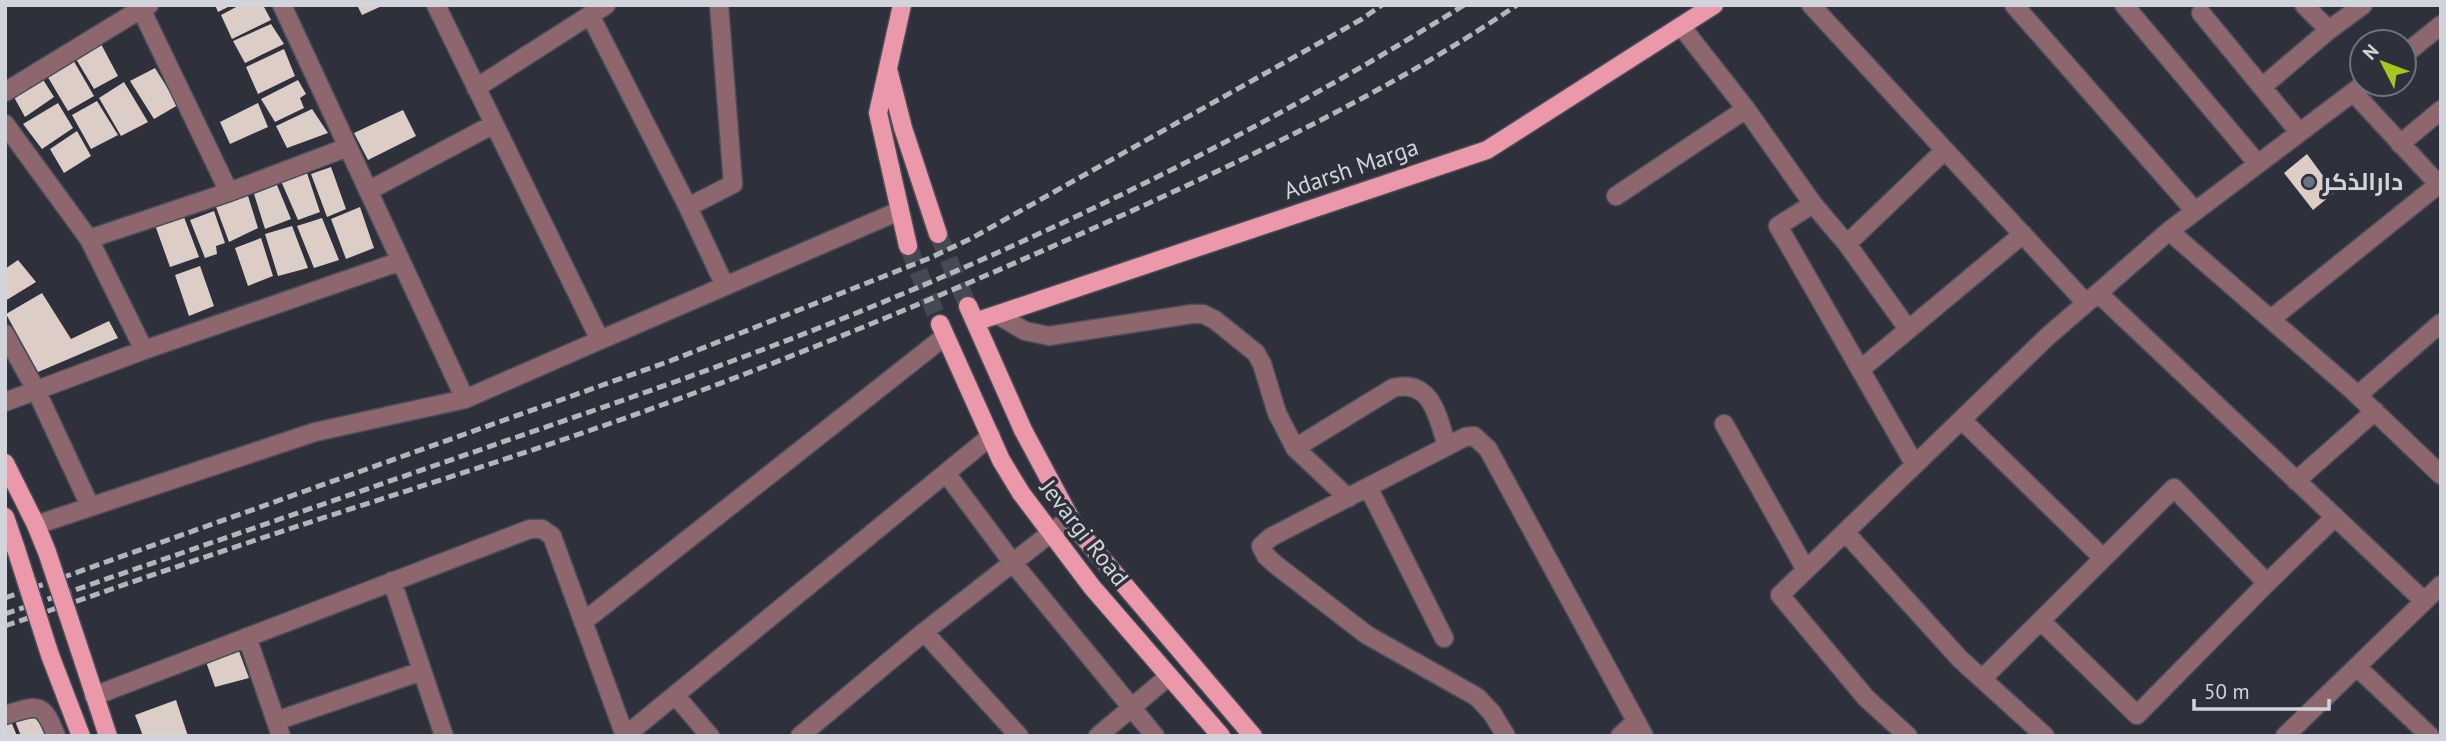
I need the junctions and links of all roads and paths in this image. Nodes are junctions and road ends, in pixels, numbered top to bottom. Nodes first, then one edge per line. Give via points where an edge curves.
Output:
1 (282, 5) edge
2 (436, 5) edge
3 (719, 5) edge
4 (902, 5) edge
5 (1714, 5) edge
6 (1811, 5) edge
7 (2014, 5) edge
8 (2124, 5) edge
9 (2304, 5) edge
10 (2363, 5) edge
11 (145, 7) edge
12 (598, 10) edge
13 (2201, 13) dead end
14 (2441, 25) edge
15 (1681, 26) junction
16 (2329, 30) junction
17 (2418, 44) edge
18 (889, 69) junction
19 (2262, 87) junction
20 (476, 88) junction
21 (5, 92) edge
22 (2348, 96) edge
23 (2366, 98) edge
24 (1746, 109) junction
25 (2441, 110) edge
26 (5, 124) edge
27 (494, 124) junction
28 (2298, 132) junction
29 (2400, 144) junction
30 (348, 148) junction
31 (1945, 150) junction
32 (2258, 163) junction
33 (2440, 186) edge
34 (368, 191) junction
35 (229, 192) junction
36 (1616, 196) dead end
37 (1813, 204) junction
38 (688, 207) junction
39 (899, 211) junction
40 (2195, 211) junction
41 (2169, 230) junction
42 (938, 234) tunnel mouth
43 (2022, 234) junction
44 (89, 239) junction
45 (1847, 244) junction
46 (908, 247) tunnel mouth
47 (401, 261) junction
48 (725, 286) junction
49 (2092, 298) junction
50 (998, 315) junction
51 (2271, 319) junction
52 (2441, 323) edge
53 (1908, 329) junction
54 (942, 330) joint
55 (5, 334) edge
56 (600, 340) junction
57 (144, 350) junction
58 (1861, 369) junction
59 (36, 390) junction
60 (2358, 395) junction
61 (465, 399) junction
62 (5, 402) edge
63 (2375, 411) junction
64 (1962, 420) junction
65 (1724, 424) dead end
66 (990, 436) junction
67 (1447, 446) junction
68 (1295, 448) junction
69 (5, 463) edge
70 (1915, 465) junction
71 (946, 472) junction
72 (2440, 473) edge
73 (2296, 481) junction
74 (1368, 486) junction
75 (1348, 498) junction
76 (90, 506) junction
77 (5, 517) edge
78 (2334, 517) junction
79 (1070, 518) junction
80 (36, 525) junction
81 (1845, 532) junction
82 (1051, 534) junction
83 (2103, 558) junction
84 (1013, 563) junction
85 (1806, 570) junction
86 (392, 581) junction
87 (2267, 583) junction
88 (2441, 585) edge
89 (2424, 601) junction
90 (2041, 621) junction
91 (583, 622) junction
92 (924, 632) junction
93 (247, 636) junction
94 (1444, 638) dead end
95 (2357, 667) junction
96 (422, 670) junction
97 (1169, 676) junction
98 (1982, 679) junction
99 (675, 695) junction
100 (94, 696) junction
101 (1131, 706) junction
102 (5, 715) edge
103 (279, 728) edge
104 (1640, 729) edge
105 (2295, 733) edge
106 (56, 736) edge
107 (81, 736) edge
108 (108, 736) edge
109 (444, 736) edge
110 (710, 736) edge
111 (800, 736) edge
112 (1019, 736) edge
113 (1098, 736) edge
114 (1155, 736) edge
115 (1222, 736) edge
116 (1253, 736) edge
117 (1506, 736) edge
118 (1620, 736) edge
119 (1908, 736) edge
120 (2045, 736) edge
121 (2430, 736) edge

1 - 30 street
2 - 20 street
3 - 38 street via 733,184
4 - 18 main road
5 - 15 main road, Adarsh Marga
6 - 31 street
7 - 40 street
8 - 32 street
9 - 16 street
10 - 16 street
11 - 21 street
11 - 35 street
12 - 20 street
12 - 38 street
13 - 19 street
14 - 17 street
15 - 24 street
15 - 50 main road, Adarsh Marga via 1486,150
16 - 19 street
18 - 39 main road via 878,113
18 - 42 main road
19 - 28 street
20 - 27 street
22 - 28 street
23 - 29 street
24 - 36 street
24 - 37 street
25 - 29 street
26 - 44 street
27 - 34 street
27 - 56 street
28 - 32 street
29 - 33 street
30 - 34 street
30 - 35 street
31 - 43 street
31 - 45 street
32 - 40 street
33 - 51 street
34 - 47 street
35 - 44 street
37 - 45 street
37 - 58 street via 1778,226
38 - 48 street
39 - 46 main road
39 - 48 street
40 - 41 street
41 - 49 street
41 - 51 street
43 - 49 street
43 - 53 street
44 - 57 street
45 - 53 street
47 - 57 street
47 - 61 street
48 - 56 street
49 - 64 street
49 - 73 street
50 - 68 street via 1024,331 1049,336 1203,314 1256,353
50 - 79 main road, Adarsh Marga via 972,314 1023,430
51 - 60 street
52 - 60 street
53 - 58 street
54 - 66 main road, Jevargi Road
54 - 91 street
55 - 59 street
56 - 61 street
57 - 59 street
58 - 70 street
59 - 62 street
59 - 76 street
60 - 63 street
61 - 76 street via 314,432
63 - 72 street
63 - 73 street
64 - 70 street
64 - 83 street
65 - 85 street
66 - 71 street
66 - 82 main road, Jevargi Road via 1021,493
67 - 68 street via 1429,399 1406,385 1393,388
67 - 74 street
67 - 104 street via 1475,436 1488,449
68 - 75 street
69 - 80 main road
70 - 81 street
71 - 84 street
71 - 99 street
73 - 78 street
74 - 75 street
74 - 94 street
75 - 117 street via 1271,537 1262,550 1367,635 1477,697
76 - 80 street
77 - 107 main road, bridge
78 - 87 street
78 - 89 street
79 - 82 street
79 - 116 main road
80 - 100 main road, bridge
81 - 85 street
81 - 98 street
82 - 84 street
82 - 97 main road, Jevargi Road
83 - 87 street via 2174,488
83 - 90 street
84 - 92 street
84 - 101 street
85 - 119 street via 1780,595 1866,698
86 - 91 street via 530,529 542,529 552,536
86 - 93 street
86 - 96 street
87 - 90 street via 2137,715
88 - 89 street
89 - 95 street
90 - 98 street
91 - 99 street via 625,736
92 - 111 street
92 - 112 street
93 - 100 street
93 - 103 street
95 - 105 street
95 - 121 street
96 - 103 street
96 - 109 street
97 - 101 street
97 - 115 main road, Jevargi Road
98 - 120 street
99 - 110 street
100 - 108 main road
101 - 113 street
101 - 114 street
102 - 106 street via 38,708
104 - 118 street

